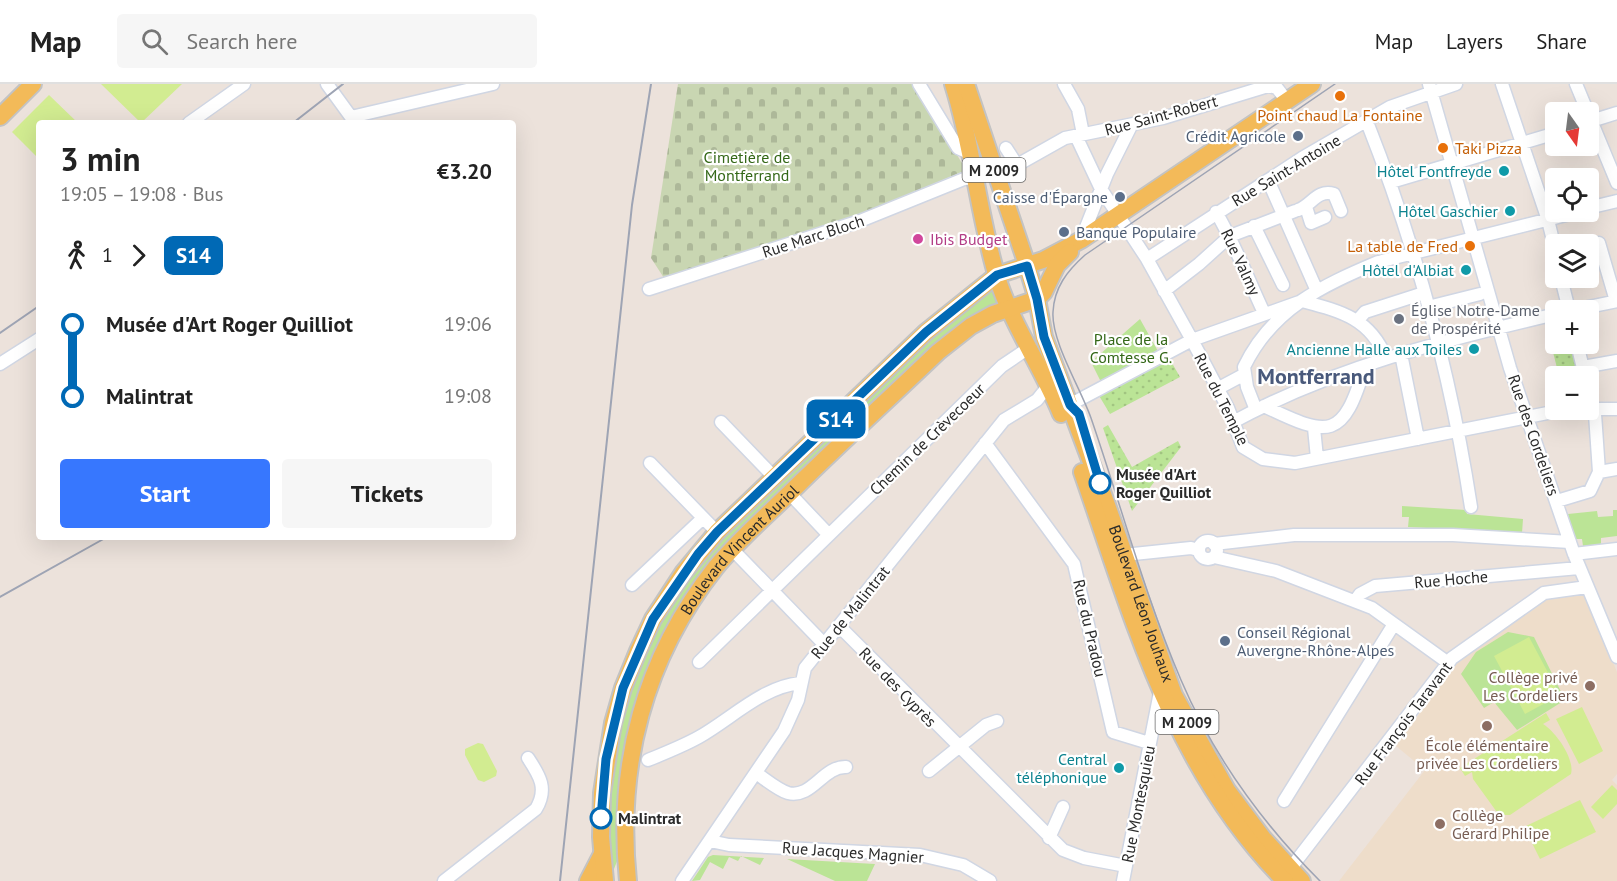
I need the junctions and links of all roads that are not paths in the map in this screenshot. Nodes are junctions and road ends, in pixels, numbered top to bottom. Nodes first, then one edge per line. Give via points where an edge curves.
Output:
1 (33, 84) edge
2 (244, 84) edge
3 (327, 84) edge
4 (493, 84) edge
5 (919, 84) edge
6 (953, 84) edge
7 (966, 84) edge
8 (1064, 84) edge
9 (1312, 84) edge
10 (1456, 84) edge
11 (1502, 84) edge
12 (1576, 84) edge
13 (1430, 88) edge
14 (1287, 101) junction
15 (1583, 102) edge
16 (1617, 113) edge
17 (0, 117) edge
18 (1599, 119) edge
19 (193, 120) edge
20 (347, 120) edge
21 (1367, 122) junction
22 (1131, 126) junction
23 (1079, 135) junction
24 (1545, 136) edge
25 (1599, 142) edge
26 (1523, 143) junction
27 (1006, 148) dead end
28 (971, 154) junction
29 (1452, 163) junction
30 (975, 178) junction
31 (1268, 180) junction
32 (1391, 182) junction
33 (1617, 183) edge
34 (1101, 189) junction
35 (1617, 201) edge
36 (1599, 205) edge
37 (1296, 211) junction
38 (1341, 211) dead end
39 (1545, 211) edge
40 (1216, 212) junction
41 (1325, 217) dead end
42 (1122, 219) junction
43 (1545, 221) edge
44 (1254, 226) junction
45 (1230, 236) junction
46 (1474, 237) junction
47 (1081, 240) junction
48 (1599, 243) dead end
49 (1412, 252) junction
50 (1147, 259) junction
51 (1025, 261) junction
52 (997, 275) junction
53 (1283, 285) dead end
54 (649, 289) dead end
55 (1164, 291) junction
56 (1317, 291) junction
57 (1424, 293) junction
58 (1480, 294) dead end
59 (1037, 299) junction
60 (1302, 301) junction
61 (1616, 301) edge
62 (1599, 305) edge
63 (1428, 307) junction
64 (1264, 313) junction
65 (1011, 314) junction
66 (1545, 317) edge
67 (1358, 320) junction
68 (1499, 328) junction
69 (1192, 340) junction
70 (36, 341) edge
71 (1438, 345) junction
72 (1030, 347) junction
73 (1401, 354) junction
74 (1386, 358) junction
75 (1615, 361) edge
76 (0, 364) edge
77 (1365, 366) junction
78 (1599, 367) edge
79 (1245, 375) junction
80 (1049, 385) junction
81 (1217, 389) junction
82 (1037, 400) junction
83 (1063, 404) junction
84 (1260, 408) junction
85 (1599, 409) edge
86 (1617, 409) edge
87 (1545, 412) edge
88 (1527, 415) junction
89 (1592, 420) edge
90 (721, 422) dead end
91 (1233, 422) junction
92 (1314, 428) junction
93 (1459, 430) junction
94 (1418, 439) junction
95 (985, 443) junction
96 (1317, 458) junction
97 (650, 463) dead end
98 (1617, 469) edge
99 (1599, 472) junction
100 (774, 477) junction
101 (793, 497) dead end
102 (1557, 501) junction
103 (1471, 507) dead end
104 (703, 518) junction
105 (717, 532) junction
106 (829, 535) junction
107 (1105, 538) junction
108 (1214, 544) junction
109 (1572, 548) junction
110 (732, 549) junction
111 (1617, 549) edge
112 (1198, 550) junction
113 (1124, 555) junction
114 (1214, 557) junction
115 (1579, 568) junction
116 (1116, 570) junction
117 (632, 585) dead end
118 (1587, 587) junction
119 (774, 589) junction
120 (1355, 601) junction
121 (1394, 624) junction
122 (839, 626) junction
123 (825, 644) junction
124 (1617, 657) edge
125 (699, 662) dead end
126 (1447, 663) junction
127 (800, 683) junction
128 (1160, 692) junction
129 (997, 721) dead end
130 (1149, 743) junction
131 (957, 747) junction
132 (528, 758) dead end
133 (648, 760) dead end
134 (846, 767) dead end
135 (929, 771) dead end
136 (756, 773) junction
137 (1284, 801) dead end
138 (1063, 807) dead end
139 (1049, 838) junction
140 (710, 841) junction
141 (602, 853) junction
142 (626, 857) junction
143 (1126, 866) junction
144 (1284, 877) edge
145 (444, 881) edge
146 (588, 881) edge
147 (605, 881) edge
148 (609, 881) edge
149 (628, 881) edge
150 (681, 881) edge
151 (990, 881) edge
152 (1123, 881) edge
153 (1302, 881) edge

1 - 17 main road
2 - 19 street
3 - 20 street
4 - 20 street
5 - 28 street via 958,148
6 - 28 main road, M 2009
7 - 51 main road, M 2009
8 - 23 street via 1078,109
9 - 14 main road
10 - 13 street, Rue Saint-Antoine
11 - 26 street
12 - 15 street
13 - 21 street, Rue Saint-Antoine
13 - 29 street, Rue des Cordeliers
14 - 22 street, Rue Saint-Robert via 1273,86
14 - 42 main road
16 - 18 street
21 - 31 street, Rue Saint-Antoine
21 - 32 street
22 - 23 street, Rue Saint-Robert
22 - 34 street
23 - 27 street, Rue Saint-Robert via 1044,148 1017,165
23 - 34 street
24 - 26 street
25 - 33 street
26 - 29 street
26 - 39 street
28 - 30 main road, M 2009
29 - 32 street
29 - 46 street, Rue des Cordeliers
30 - 52 main road, M 2009
30 - 54 street, Rue Marc Bloch via 964,178 860,221
31 - 37 street
31 - 40 street, Rue Saint-Antoine
32 - 49 street
34 - 42 street, Rue du Temple
34 - 47 street
35 - 36 street
37 - 38 street via 1327,192 1334,194
37 - 41 street via 1311,223
37 - 44 street
37 - 56 street
40 - 45 street, Rue Valmy
40 - 50 street, Rue Saint-Antoine
42 - 47 main road
42 - 50 street, Rue du Temple
43 - 46 street
44 - 45 street
44 - 53 street
45 - 55 street
45 - 64 street, Rue Valmy
46 - 49 street
46 - 68 street, Rue des Cordeliers
47 - 51 main road
47 - 59 main road via 1057,265
48 - 61 street
49 - 56 street
49 - 57 street
50 - 55 street, Rue du Temple
51 - 52 main road, Boulevard Vincent Auriol
51 - 59 main road, Boulevard Léon Jouhaux / M 2009
52 - 65 main road, M 2009
52 - 100 main road, Boulevard Vincent Auriol via 926,332
55 - 69 street, Rue du Temple
56 - 60 street
57 - 63 street
57 - 67 street via 1365,312
58 - 63 street
59 - 65 main road
59 - 83 main road, Boulevard Léon Jouhaux / M 2009
60 - 64 street
60 - 67 street
60 - 79 street via 1266,329 1244,367
61 - 62 street
63 - 71 street
64 - 69 street
65 - 72 main road, Boulevard Léon Jouhaux / M 2009
65 - 110 main road, Boulevard Vincent Auriol via 971,326 938,352
66 - 68 street
67 - 74 street via 1380,343
68 - 71 street
68 - 88 street, Rue des Cordeliers
69 - 81 street, Rue du Temple
69 - 83 street
70 - 76 street
71 - 73 street
71 - 93 street
72 - 80 main road, Boulevard Léon Jouhaux / M 2009
72 - 106 street, Chemin de Crèvecoeur via 1002,366
73 - 74 street
73 - 94 street
74 - 77 street
75 - 78 street
77 - 84 street
77 - 92 street via 1349,411 1331,425
79 - 81 street
79 - 84 street
80 - 82 street, Rue de Malintrat
80 - 83 main road, Boulevard Léon Jouhaux / M 2009
81 - 91 street, Rue du Temple
82 - 83 street
82 - 95 street, Rue de Malintrat via 1004,420
83 - 107 main road, Boulevard Léon Jouhaux / M 2009
83 - 113 main road, Boulevard Léon Jouhaux / M 2009
84 - 91 street
84 - 92 street
85 - 86 street
87 - 88 street, Rue du Temple
88 - 93 street, Rue du Temple
88 - 102 street, Rue des Cordeliers
89 - 99 street
90 - 100 street
91 - 96 street, Rue du Temple via 1243,447 1255,456 1291,463
92 - 96 street
93 - 94 street, Rue du Temple
93 - 103 street
94 - 96 street, Rue du Temple
95 - 122 street, Rue de Malintrat
95 - 130 street, Rue du Pradou via 1074,564 1113,732
97 - 104 street
98 - 99 street
99 - 102 street via 1590,491
100 - 105 main road, Boulevard Vincent Auriol
101 - 106 street
102 - 109 street, Rue des Cordeliers
104 - 105 street
104 - 117 street
105 - 141 main road, Boulevard Vincent Auriol via 683,573 653,619 623,688 603,779
106 - 119 street, Chemin de Crèvecoeur
107 - 113 main road
107 - 116 main road, Boulevard Léon Jouhaux / M 2009
108 - 109 street via 1293,535 1453,535
108 - 112 street via 1205,541
108 - 114 street
109 - 111 street
109 - 115 street, Rue des Cordeliers
110 - 119 street
110 - 142 main road, Boulevard Vincent Auriol via 674,629 643,703 626,783
112 - 113 street
112 - 114 street via 1204,559
113 - 116 main road
113 - 144 main road, Boulevard Léon Jouhaux / M 2009 via 1156,650 1189,725
114 - 120 street via 1266,568
115 - 118 street, Rue des Cordeliers
115 - 120 street, Rue Hoche via 1375,586
116 - 128 main road, Boulevard Léon Jouhaux / M 2009
118 - 124 street, Rue des Cordeliers
118 - 126 street, Rue François Taravant via 1536,598
119 - 123 street
119 - 125 street, Chemin de Crèvecoeur
120 - 121 street
121 - 126 street
121 - 137 street
122 - 123 street, Rue de Malintrat
122 - 131 street, Rue des Cyprès
123 - 127 street, Rue de Malintrat via 805,668
126 - 144 street, Rue François Taravant
127 - 133 street via 763,696 697,738
127 - 136 street, Rue de Malintrat via 798,700 784,731
128 - 130 street, Rue Montesquieu
128 - 144 main road, Boulevard Léon Jouhaux / M 2009 via 1211,787 1253,845
129 - 131 street via 986,724
130 - 143 street, Rue Montesquieu
131 - 135 street
131 - 139 street, Rue des Cyprès
132 - 145 street via 543,783 542,800 536,809
134 - 136 street via 831,769 800,792 788,793
136 - 140 street, Rue de Malintrat
138 - 139 street
139 - 143 street, Rue des Cyprès via 1084,858
140 - 150 street, Rue de Malintrat
140 - 151 street, Rue Jacques Magnier via 920,855 963,865
141 - 146 main road
141 - 147 main road, Boulevard Vincent Auriol
142 - 148 main road
142 - 149 main road, Boulevard Vincent Auriol
143 - 152 street, Rue Montesquieu
144 - 153 main road, Boulevard Léon Jouhaux / M 2009

